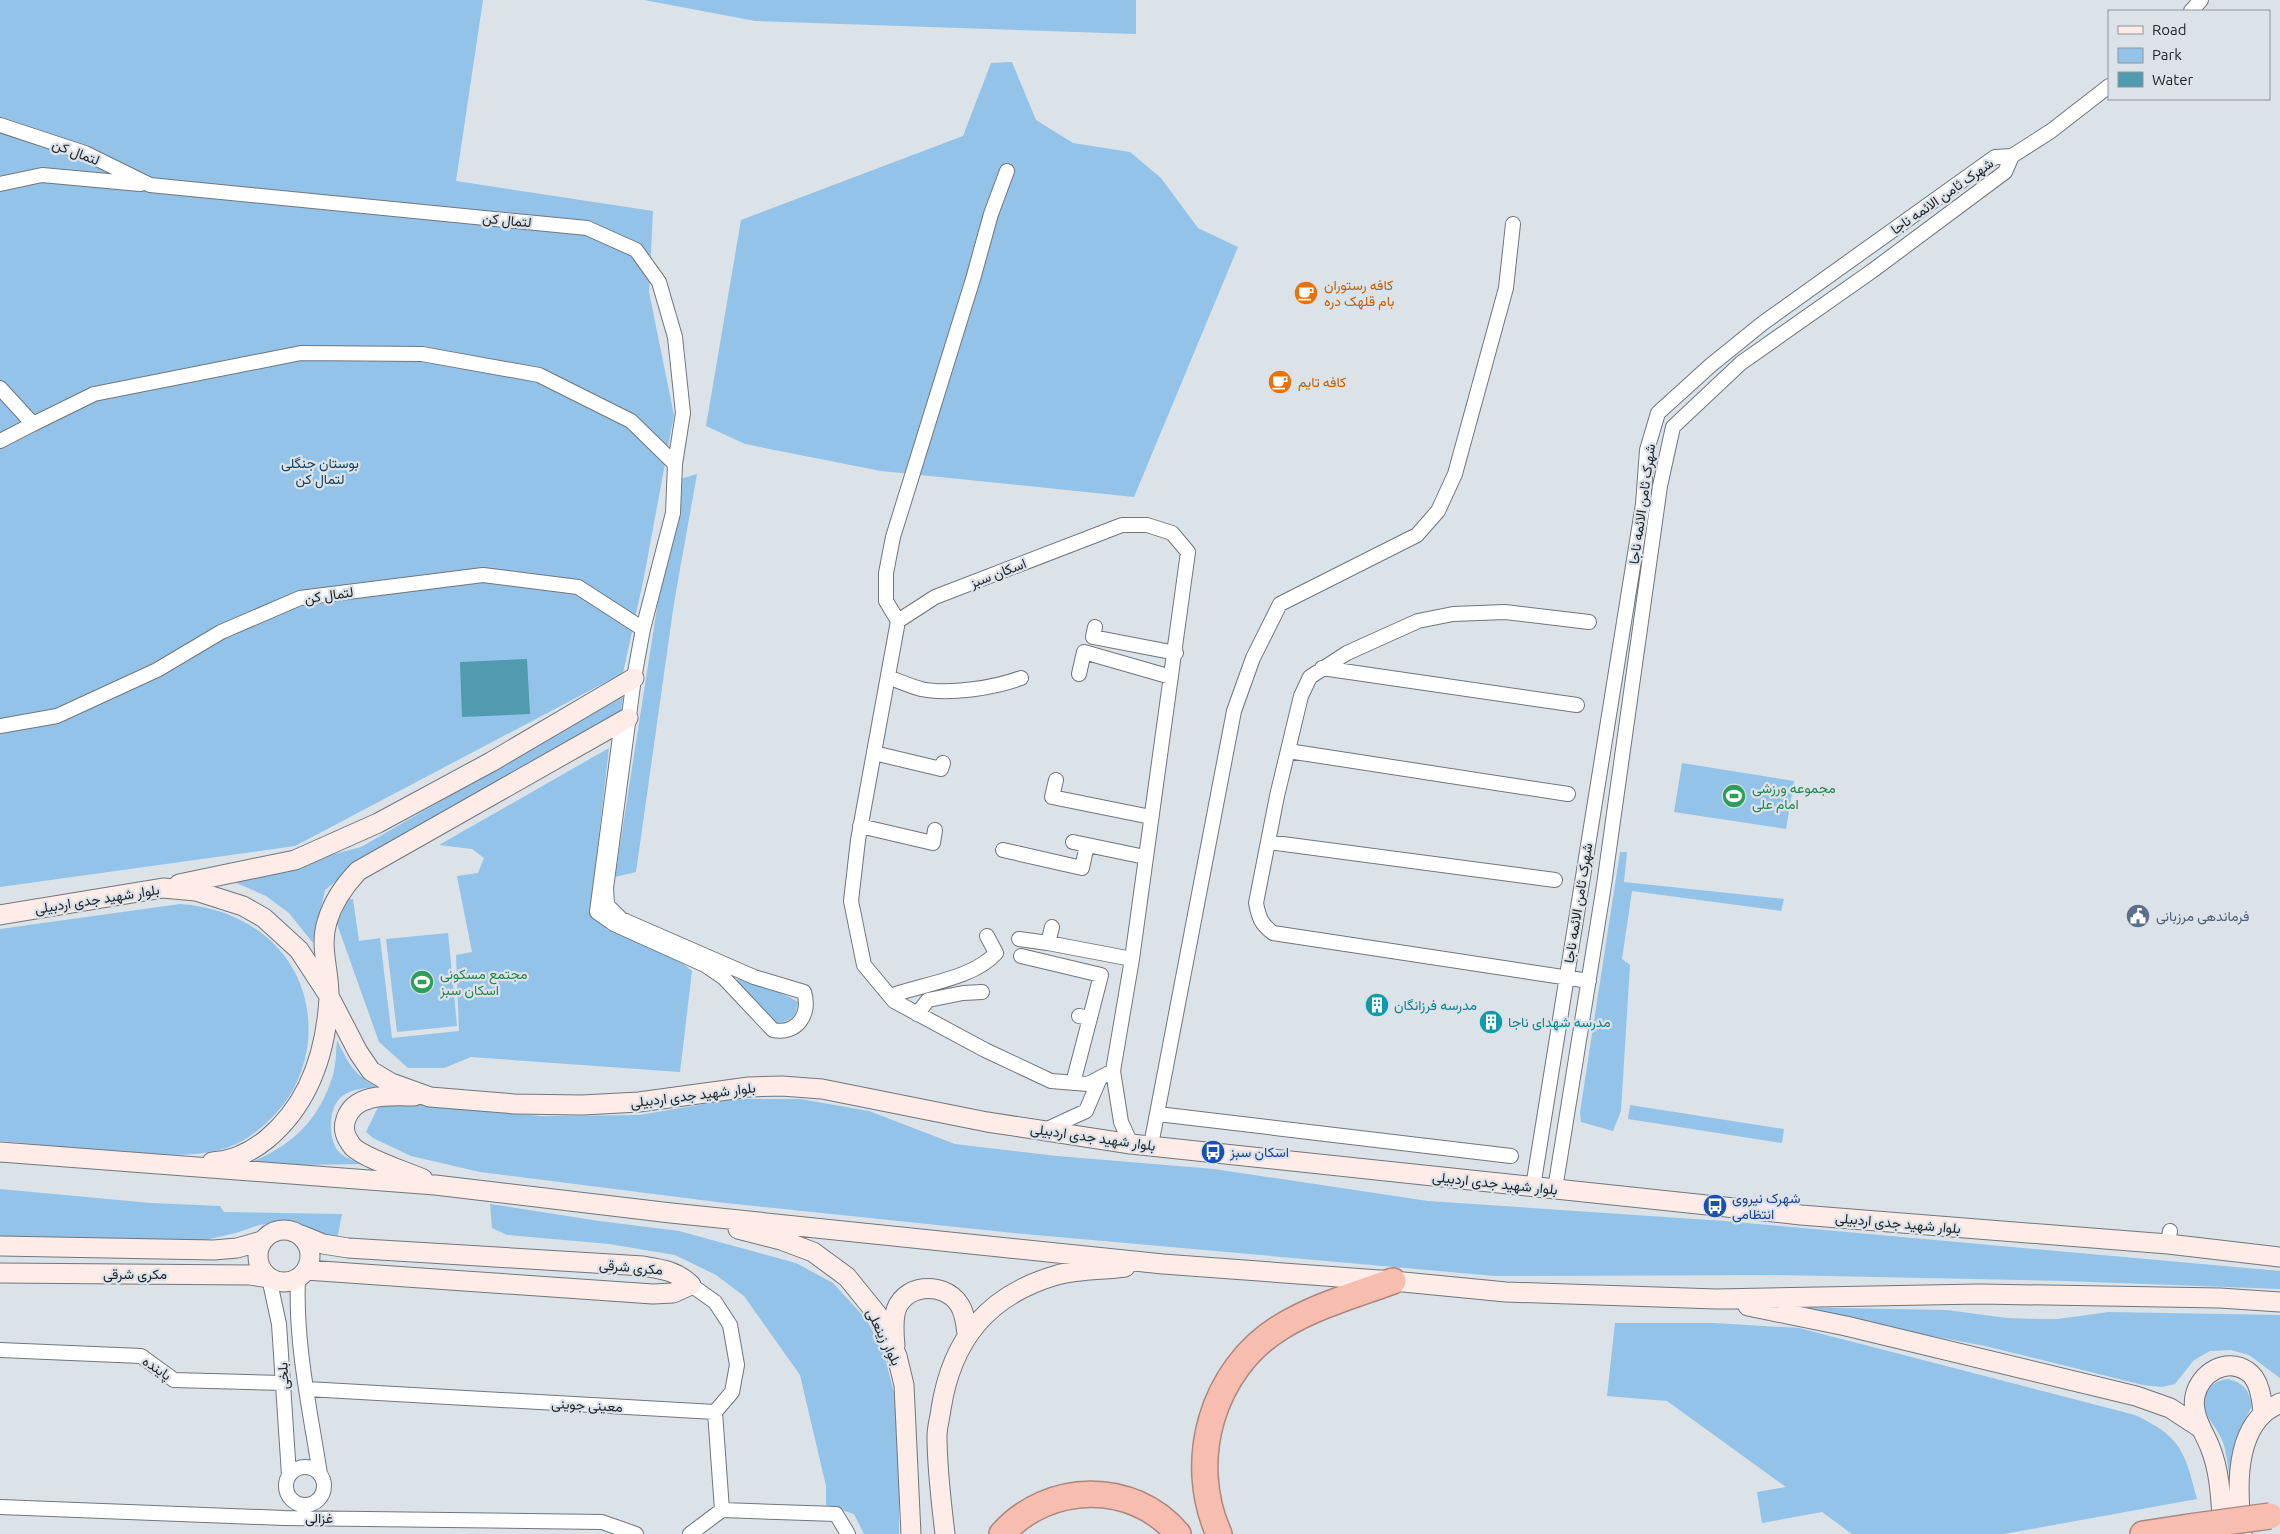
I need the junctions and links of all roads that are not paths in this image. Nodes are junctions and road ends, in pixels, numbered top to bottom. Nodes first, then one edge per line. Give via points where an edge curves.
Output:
1 (2201, 0) edge
2 (2192, 10) edge
3 (2108, 87) edge
4 (0, 125) edge
5 (2012, 156) junction
6 (1007, 171) dead end
7 (0, 184) edge
8 (150, 185) junction
9 (1513, 224) dead end
10 (1882, 238) junction
11 (1895, 254) junction
12 (1720, 357) junction
13 (1732, 371) junction
14 (0, 388) edge
15 (33, 424) junction
16 (0, 442) edge
17 (675, 464) junction
18 (1643, 496) junction
19 (1659, 497) junction
20 (898, 621) junction
21 (1589, 622) dead end
22 (1095, 627) dead end
23 (643, 629) junction
24 (1176, 653) junction
25 (1322, 668) junction
26 (1078, 674) dead end
27 (888, 677) junction
28 (1171, 677) junction
29 (634, 678) junction
30 (1021, 678) dead end
31 (1613, 689) junction
32 (1631, 692) junction
33 (1577, 705) dead end
34 (625, 719) junction
35 (0, 726) edge
36 (1288, 751) junction
37 (874, 753) junction
38 (943, 763) dead end
39 (1056, 780) dead end
40 (1568, 794) dead end
41 (1151, 817) junction
42 (860, 826) junction
43 (935, 830) dead end
44 (1268, 842) junction
45 (1003, 850) dead end
46 (1145, 857) junction
47 (1555, 880) dead end
48 (163, 888) junction
49 (0, 915) edge
50 (1052, 927) dead end
51 (987, 936) dead end
52 (1019, 939) dead end
53 (1048, 943) junction
54 (1021, 956) dead end
55 (1132, 959) junction
56 (1566, 978) junction
57 (1589, 981) junction
58 (982, 992) dead end
59 (329, 996) junction
60 (890, 996) junction
61 (917, 1014) junction
62 (1113, 1071) junction
63 (1100, 1078) junction
64 (1073, 1083) junction
65 (430, 1097) junction
66 (1158, 1114) junction
67 (1045, 1130) junction
68 (1131, 1144) junction
69 (1151, 1145) junction
70 (0, 1152) edge
71 (1511, 1156) dead end
72 (148, 1164) junction
73 (435, 1185) junction
74 (1533, 1187) junction
75 (1555, 1189) junction
76 (671, 1213) junction
77 (300, 1235) junction
78 (262, 1241) junction
79 (0, 1246) edge
80 (2280, 1257) edge
81 (1163, 1264) junction
82 (0, 1273) edge
83 (302, 1274) junction
84 (269, 1278) junction
85 (1393, 1281) junction
86 (691, 1285) junction
87 (1716, 1299) junction
88 (2280, 1302) edge
89 (967, 1334) junction
90 (0, 1350) edge
91 (897, 1356) junction
92 (283, 1383) junction
93 (307, 1389) junction
94 (2280, 1403) edge
95 (715, 1412) junction
96 (2263, 1413) junction
97 (2199, 1427) junction
98 (320, 1474) junction
99 (289, 1475) junction
100 (324, 1488) junction
101 (290, 1498) junction
102 (0, 1507) edge
103 (722, 1510) junction
104 (2275, 1515) edge
105 (293, 1518) junction
106 (328, 1518) junction
107 (636, 1534) edge
108 (690, 1534) edge
109 (848, 1534) edge
110 (911, 1534) edge
111 (945, 1534) edge
112 (1002, 1534) edge
113 (1178, 1534) edge
114 (1219, 1534) edge
115 (2143, 1534) edge
116 (2223, 1534) edge
117 (2242, 1534) edge

1 - 2 street
3 - 5 street via 2051,131
4 - 8 street, لتمال کن via 85,154
5 - 10 street, شهرک ثامن الائمه ناجا via 1995,157
5 - 11 street, شهرک ثامن الائمه ناجا via 2005,172
6 - 20 street via 893,537 886,573 886,601
7 - 8 street, لتمال کن via 42,175
8 - 17 street, لتمال کن via 587,228 636,250 659,282 675,337 683,413
9 - 66 street via 1506,288 1455,474 1438,511 1417,535 1280,604 1253,658 1234,712
10 - 11 street
10 - 12 street, شهرک ثامن الائمه ناجا
11 - 13 street, شهرک ثامن الائمه ناجا
12 - 13 street
12 - 18 street, شهرک ثامن الائمه ناجا via 1658,413 1647,450
13 - 19 street, شهرک ثامن الائمه ناجا via 1673,427
14 - 15 street
15 - 16 street
15 - 17 street via 94,394 301,353 422,354 539,375 631,421
17 - 23 street, لتمال کن via 673,513
18 - 19 street
18 - 31 street, شهرک ثامن الائمه ناجا
19 - 32 street, شهرک ثامن الائمه ناجا
20 - 24 street, اسکان سبز via 935,597 1113,528 1147,525 1172,533 1188,552
20 - 27 street
21 - 25 street via 1505,612 1453,614 1418,622 1347,653
22 - 24 street via 1093,637
23 - 29 street, لتمال کن
23 - 35 street, لتمال کن via 578,587 483,575 300,598 221,632 157,670 57,716
24 - 28 street, اسکان سبز
25 - 33 street
25 - 36 street via 1310,677 1301,696
26 - 28 street via 1084,652
27 - 30 street via 922,689 948,691
27 - 37 street
28 - 41 street, اسکان سبز
29 - 34 street, لتمال کن
29 - 48 main road via 492,762 378,823 294,860
31 - 32 street
31 - 56 street, شهرک ثامن الائمه ناجا
32 - 57 street, شهرک ثامن الائمه ناجا
34 - 34 street via 606,888 607,905 621,919 754,977 804,992 808,1003 806,1014 795,1026 782,1032 773,1030 724,978 705,965 614,924 597,912
34 - 59 main road via 358,871 342,888 326,924 324,944
36 - 40 street
36 - 44 street
37 - 38 street via 941,769
37 - 42 street
39 - 41 street via 1052,797
41 - 46 street, اسکان سبز
42 - 43 street via 933,843
42 - 60 street via 851,901 864,965
44 - 47 street
44 - 56 street via 1256,904 1259,919 1273,932
45 - 46 street via 1082,868 1080,844
46 - 55 street, اسکان سبز
48 - 49 main road, بلوار شهید جدی اردبیلی
48 - 59 main road, بلوار شهید جدی اردبیلی via 196,891 222,898 264,918 300,950
50 - 53 street
51 - 60 street via 996,953 990,961 943,981
52 - 53 street
53 - 55 street
54 - 64 street via 1100,975 1084,1017
55 - 62 street, اسکان سبز
56 - 57 street
56 - 74 street, شهرک ثامن الائمه ناجا
57 - 75 street, شهرک ثامن الائمه ناجا
58 - 61 street via 928,1000
59 - 65 main road, بلوار شهید جدی اردبیلی via 358,1052 372,1070 391,1083
59 - 72 main road via 322,1051 316,1069 293,1114 276,1131 239,1157 216,1162
60 - 61 street
61 - 64 street via 1051,1081
62 - 63 street
62 - 68 street, اسکان سبز via 1121,1122
63 - 64 street via 1088,1084
63 - 67 street via 1086,1111
65 - 67 main road, بلوار شهید جدی اردبیلی via 515,1104 582,1105 782,1086 822,1089 987,1122
65 - 73 main road via 366,1099 351,1111 344,1126 354,1148 369,1158
66 - 69 street
66 - 71 street
67 - 68 main road, بلوار شهید جدی اردبیلی
68 - 69 main road, بلوار شهید جدی اردبیلی
69 - 74 main road, بلوار شهید جدی اردبیلی
70 - 72 main road
72 - 73 main road
73 - 76 main road
74 - 75 main road, بلوار شهید جدی اردبیلی
75 - 80 main road, بلوار شهید جدی اردبیلی via 1801,1215 2169,1238
76 - 81 main road
76 - 91 main road, بلوار زینعلی via 781,1240 813,1252 846,1277 877,1314
77 - 78 main road via 284,1229 268,1234
77 - 83 main road via 309,1248 310,1256
77 - 86 main road, مکری شرقی via 323,1244 348,1248 643,1266 672,1271
78 - 79 main road, مکری شرقی via 214,1250
78 - 84 main road via 257,1257
81 - 85 main road
81 - 89 main road via 1059,1274 1003,1299
82 - 84 main road, مکری شرقی via 250,1275
83 - 84 main road via 284,1282
83 - 86 main road, مکری شرقی via 653,1294 673,1293
83 - 93 street, بلخی via 297,1299
84 - 92 street, بلخی via 279,1324
85 - 87 main road via 1506,1292
85 - 114 highway via 1301,1316 1279,1328 1241,1361 1218,1399 1206,1446 1206,1490
86 - 95 street via 715,1302 730,1325 737,1365 732,1392
87 - 88 main road via 1980,1294
87 - 97 main road via 1846,1326 2136,1396 2170,1408
89 - 91 main road via 965,1317 951,1295 940,1289 913,1291 902,1299 895,1313
89 - 111 main road via 948,1379 937,1434
90 - 92 street, پاینده via 141,1356 174,1380
91 - 110 main road, بلوار زینعلی via 904,1385
92 - 99 street, بلخی
93 - 95 street, معینی جوینی
93 - 98 street, بلخی
94 - 96 main road
95 - 103 street
96 - 97 main road via 2261,1395 2248,1371 2232,1366 2217,1368 2202,1380 2194,1398
96 - 117 main road via 2240,1458 2238,1498
97 - 116 main road via 2210,1447 2217,1473
98 - 99 street via 304,1467
98 - 100 street
99 - 101 street via 286,1487
100 - 101 street via 313,1503 301,1504
100 - 106 street
101 - 105 street
102 - 105 street, غزالی
103 - 108 street
103 - 109 street via 836,1514
104 - 115 highway, bridge
105 - 106 street, غزالی
106 - 107 street, غزالی via 602,1522
112 - 113 highway via 1021,1516 1054,1500 1078,1494 1128,1499 1149,1508

